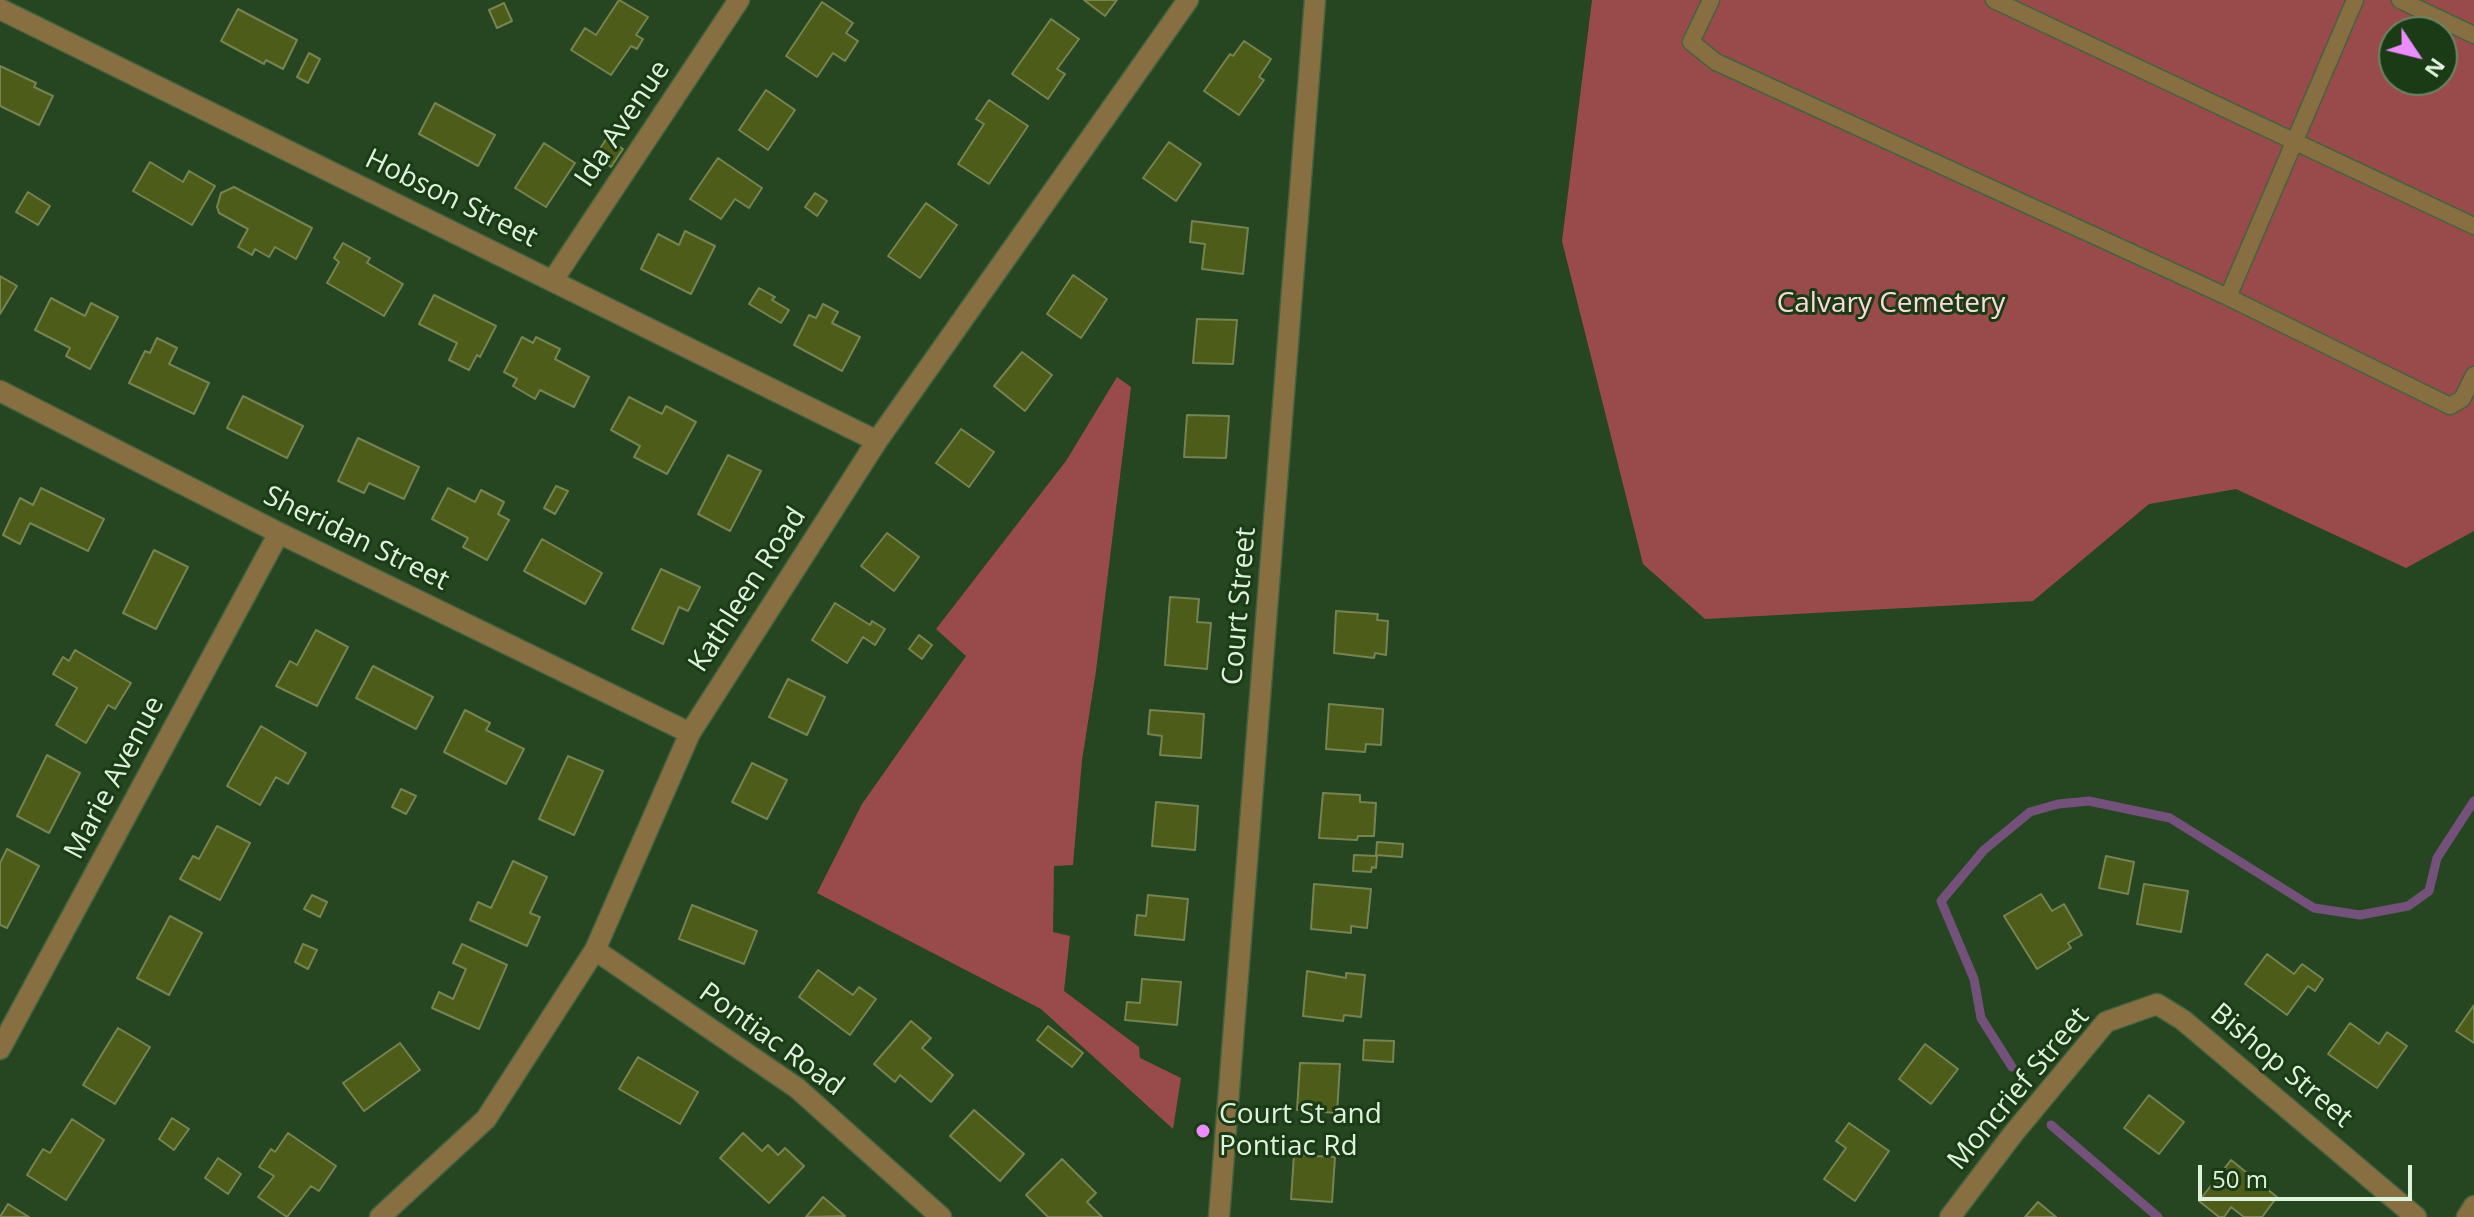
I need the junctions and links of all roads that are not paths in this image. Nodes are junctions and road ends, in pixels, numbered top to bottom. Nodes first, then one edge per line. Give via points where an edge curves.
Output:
1 (739, 0) edge
2 (1188, 0) edge
3 (1315, 0) edge
4 (1711, 0) edge
5 (1994, 0) edge
6 (2355, 0) edge
7 (2400, 0) edge
8 (0, 9) edge
9 (2474, 35) edge
10 (2294, 141) junction
11 (2474, 226) edge
12 (553, 280) junction
13 (2228, 297) junction
14 (2474, 375) edge
15 (0, 391) edge
16 (877, 441) junction
17 (279, 533) junction
18 (690, 733) junction
19 (595, 950) junction
20 (2183, 1020) joint
21 (0, 1049) edge
22 (2474, 1206) edge
23 (380, 1217) edge
24 (941, 1217) edge
25 (1219, 1217) edge
26 (1950, 1217) edge
27 (2416, 1217) edge
28 (2467, 1217) edge

1 - 12 street, Ida Avenue
2 - 16 street, Kathleen Road
3 - 25 street, Court Street
4 - 13 lane via 1691,42 1716,62
5 - 10 lane
6 - 10 lane
7 - 9 lane
8 - 12 street, Hobson Street
10 - 11 lane
10 - 13 lane
12 - 16 street, Hobson Street
13 - 14 lane via 2450,406 2462,399
15 - 17 street, Sheridan Street
16 - 18 street, Kathleen Road
17 - 18 street, Sheridan Street
17 - 21 street, Marie Avenue
18 - 19 street, Kathleen Road
19 - 23 street, Kathleen Road via 486,1119
19 - 24 street, Pontiac Road via 797,1088
20 - 26 street, Moncrief Street via 2157,1004 2106,1022
20 - 27 street, Bishop Street
22 - 28 street

